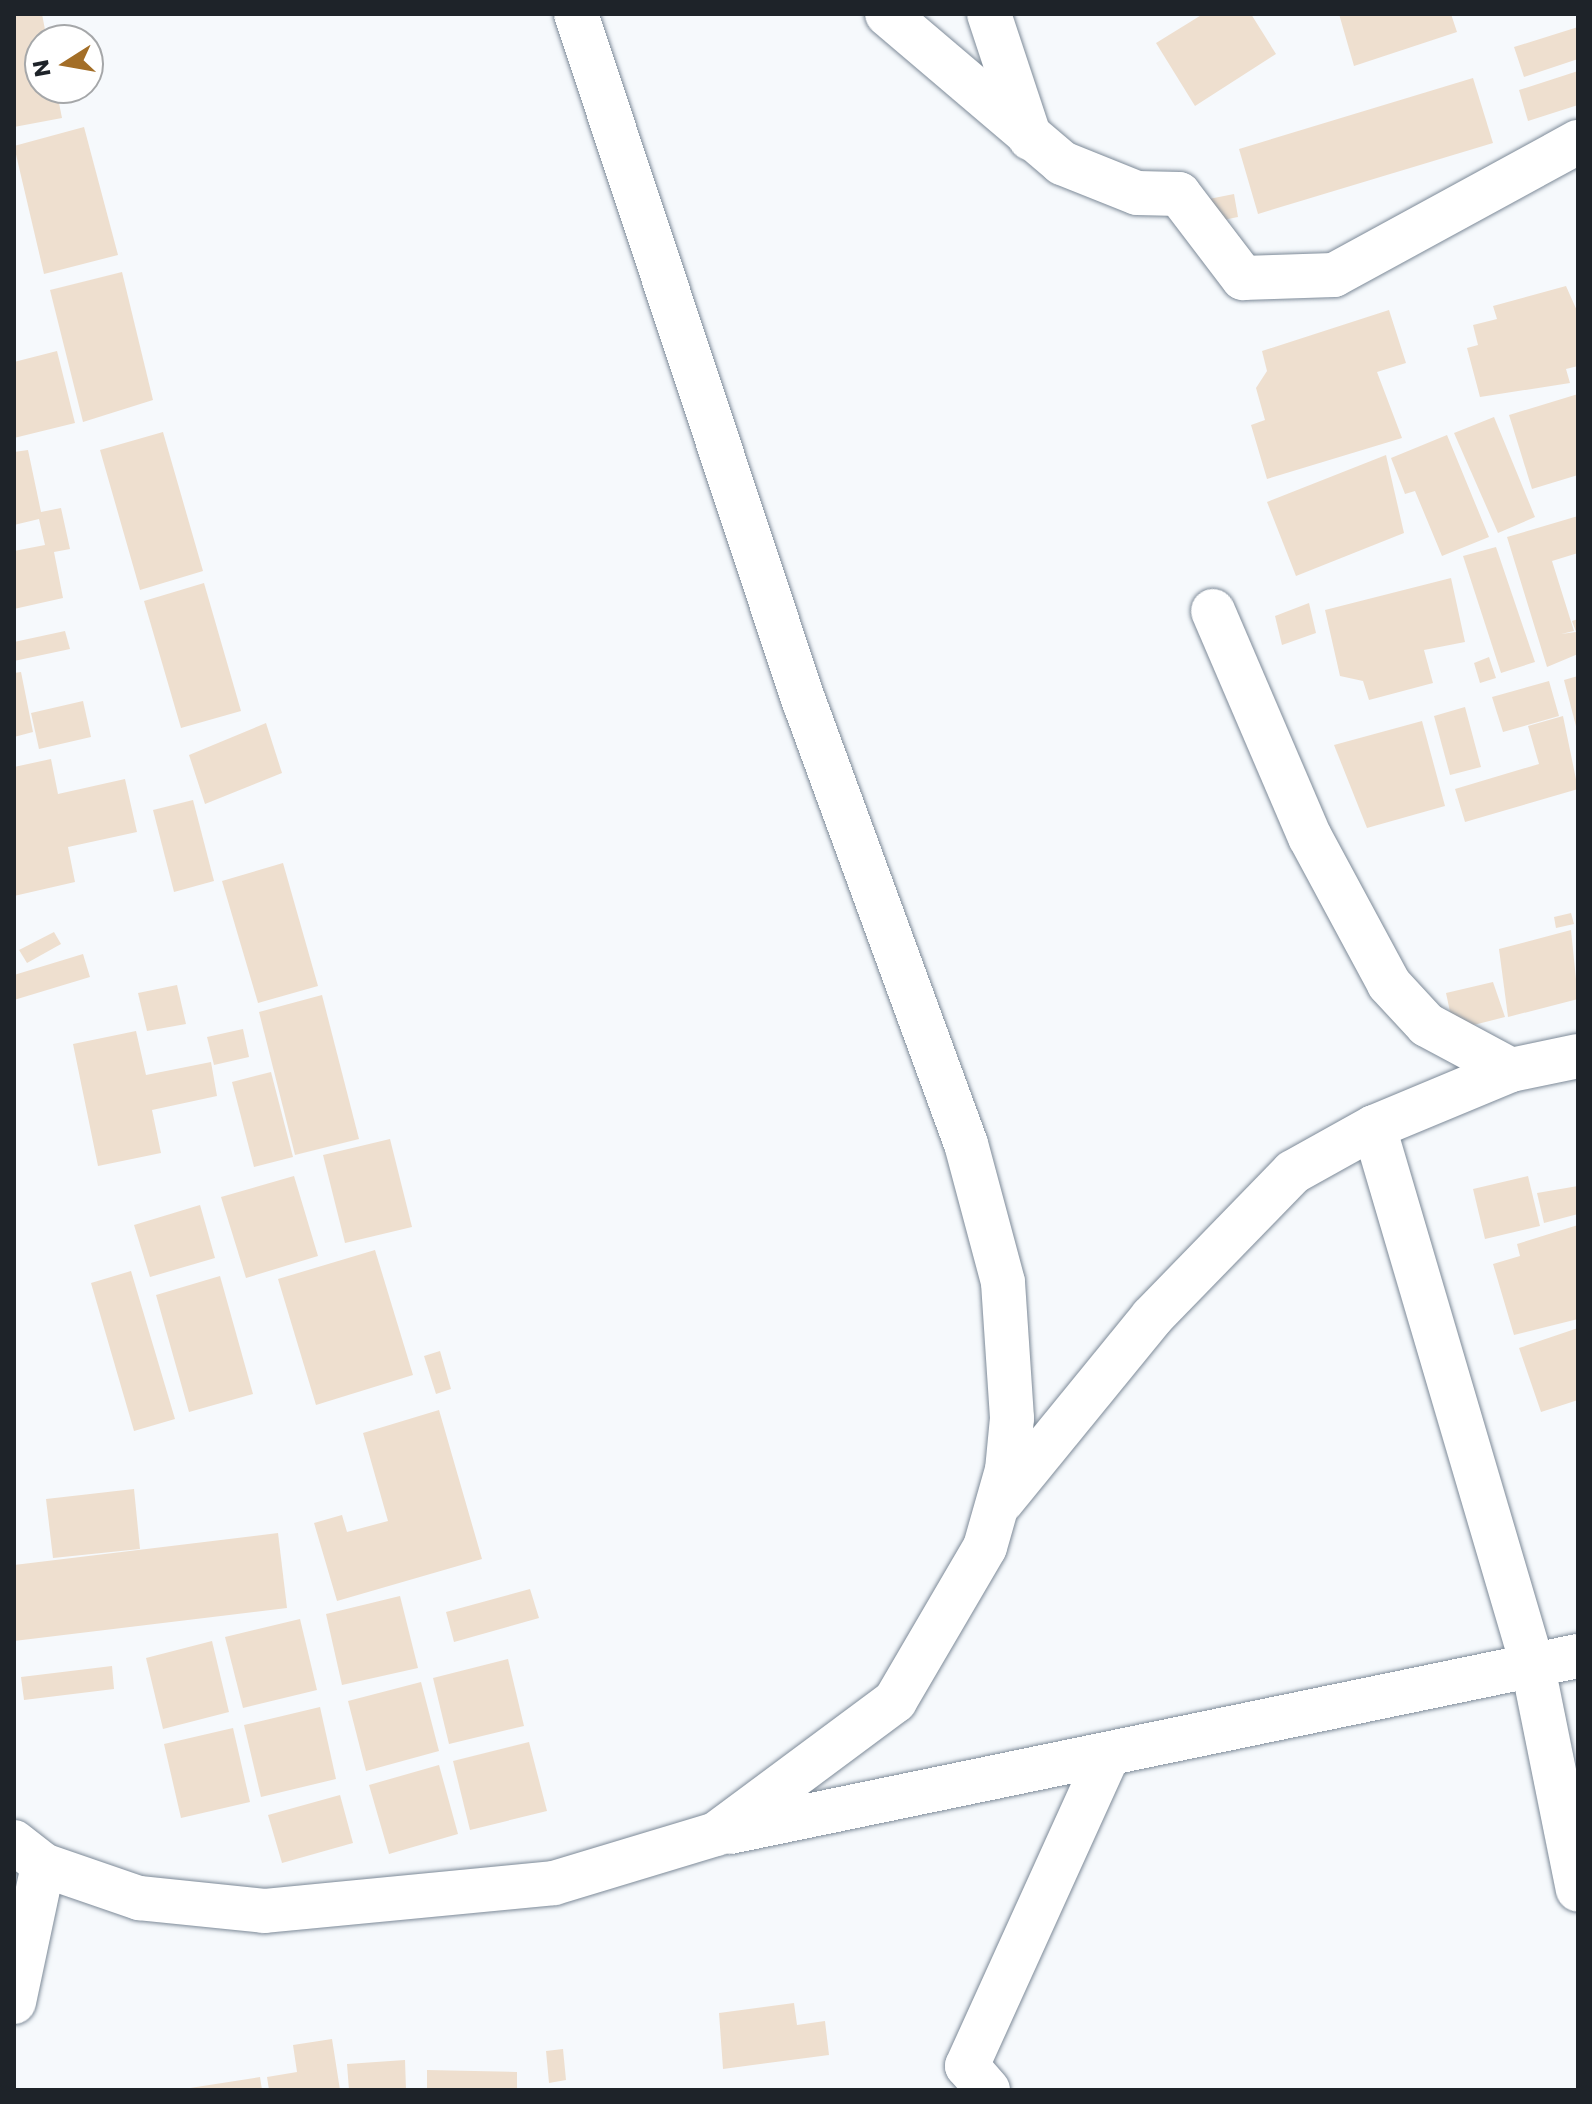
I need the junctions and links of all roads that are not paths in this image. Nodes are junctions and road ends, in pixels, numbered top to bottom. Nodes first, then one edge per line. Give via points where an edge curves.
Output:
1 (576, 14) edge
2 (887, 14) edge
3 (989, 14) edge
4 (1030, 141) junction
5 (1578, 142) edge
6 (1213, 611) dead end
7 (1578, 1056) edge
8 (1511, 1070) junction
9 (1374, 1127) junction
10 (996, 1509) junction
11 (1578, 1656) edge
12 (1533, 1667) junction
13 (1107, 1757) junction
14 (716, 1834) junction
15 (29, 1854) edge
16 (1578, 1890) edge
17 (14, 2002) edge
18 (988, 2090) edge

1 - 10 street via 804,702 966,1144 1003,1282 1010,1342 1012,1418
2 - 4 street
3 - 4 street
4 - 5 street via 1093,179 1137,193 1179,194 1243,278 1334,275
6 - 8 street via 1310,837 1389,984 1427,1025
7 - 8 street
8 - 9 street
9 - 10 street via 1293,1172 1256,1203 1152,1317
9 - 12 street
10 - 14 street via 985,1547 895,1701
11 - 12 street
12 - 13 street
12 - 16 street
13 - 14 street
13 - 18 street via 967,2066
14 - 15 street via 554,1883 264,1911 139,1898
15 - 17 street

